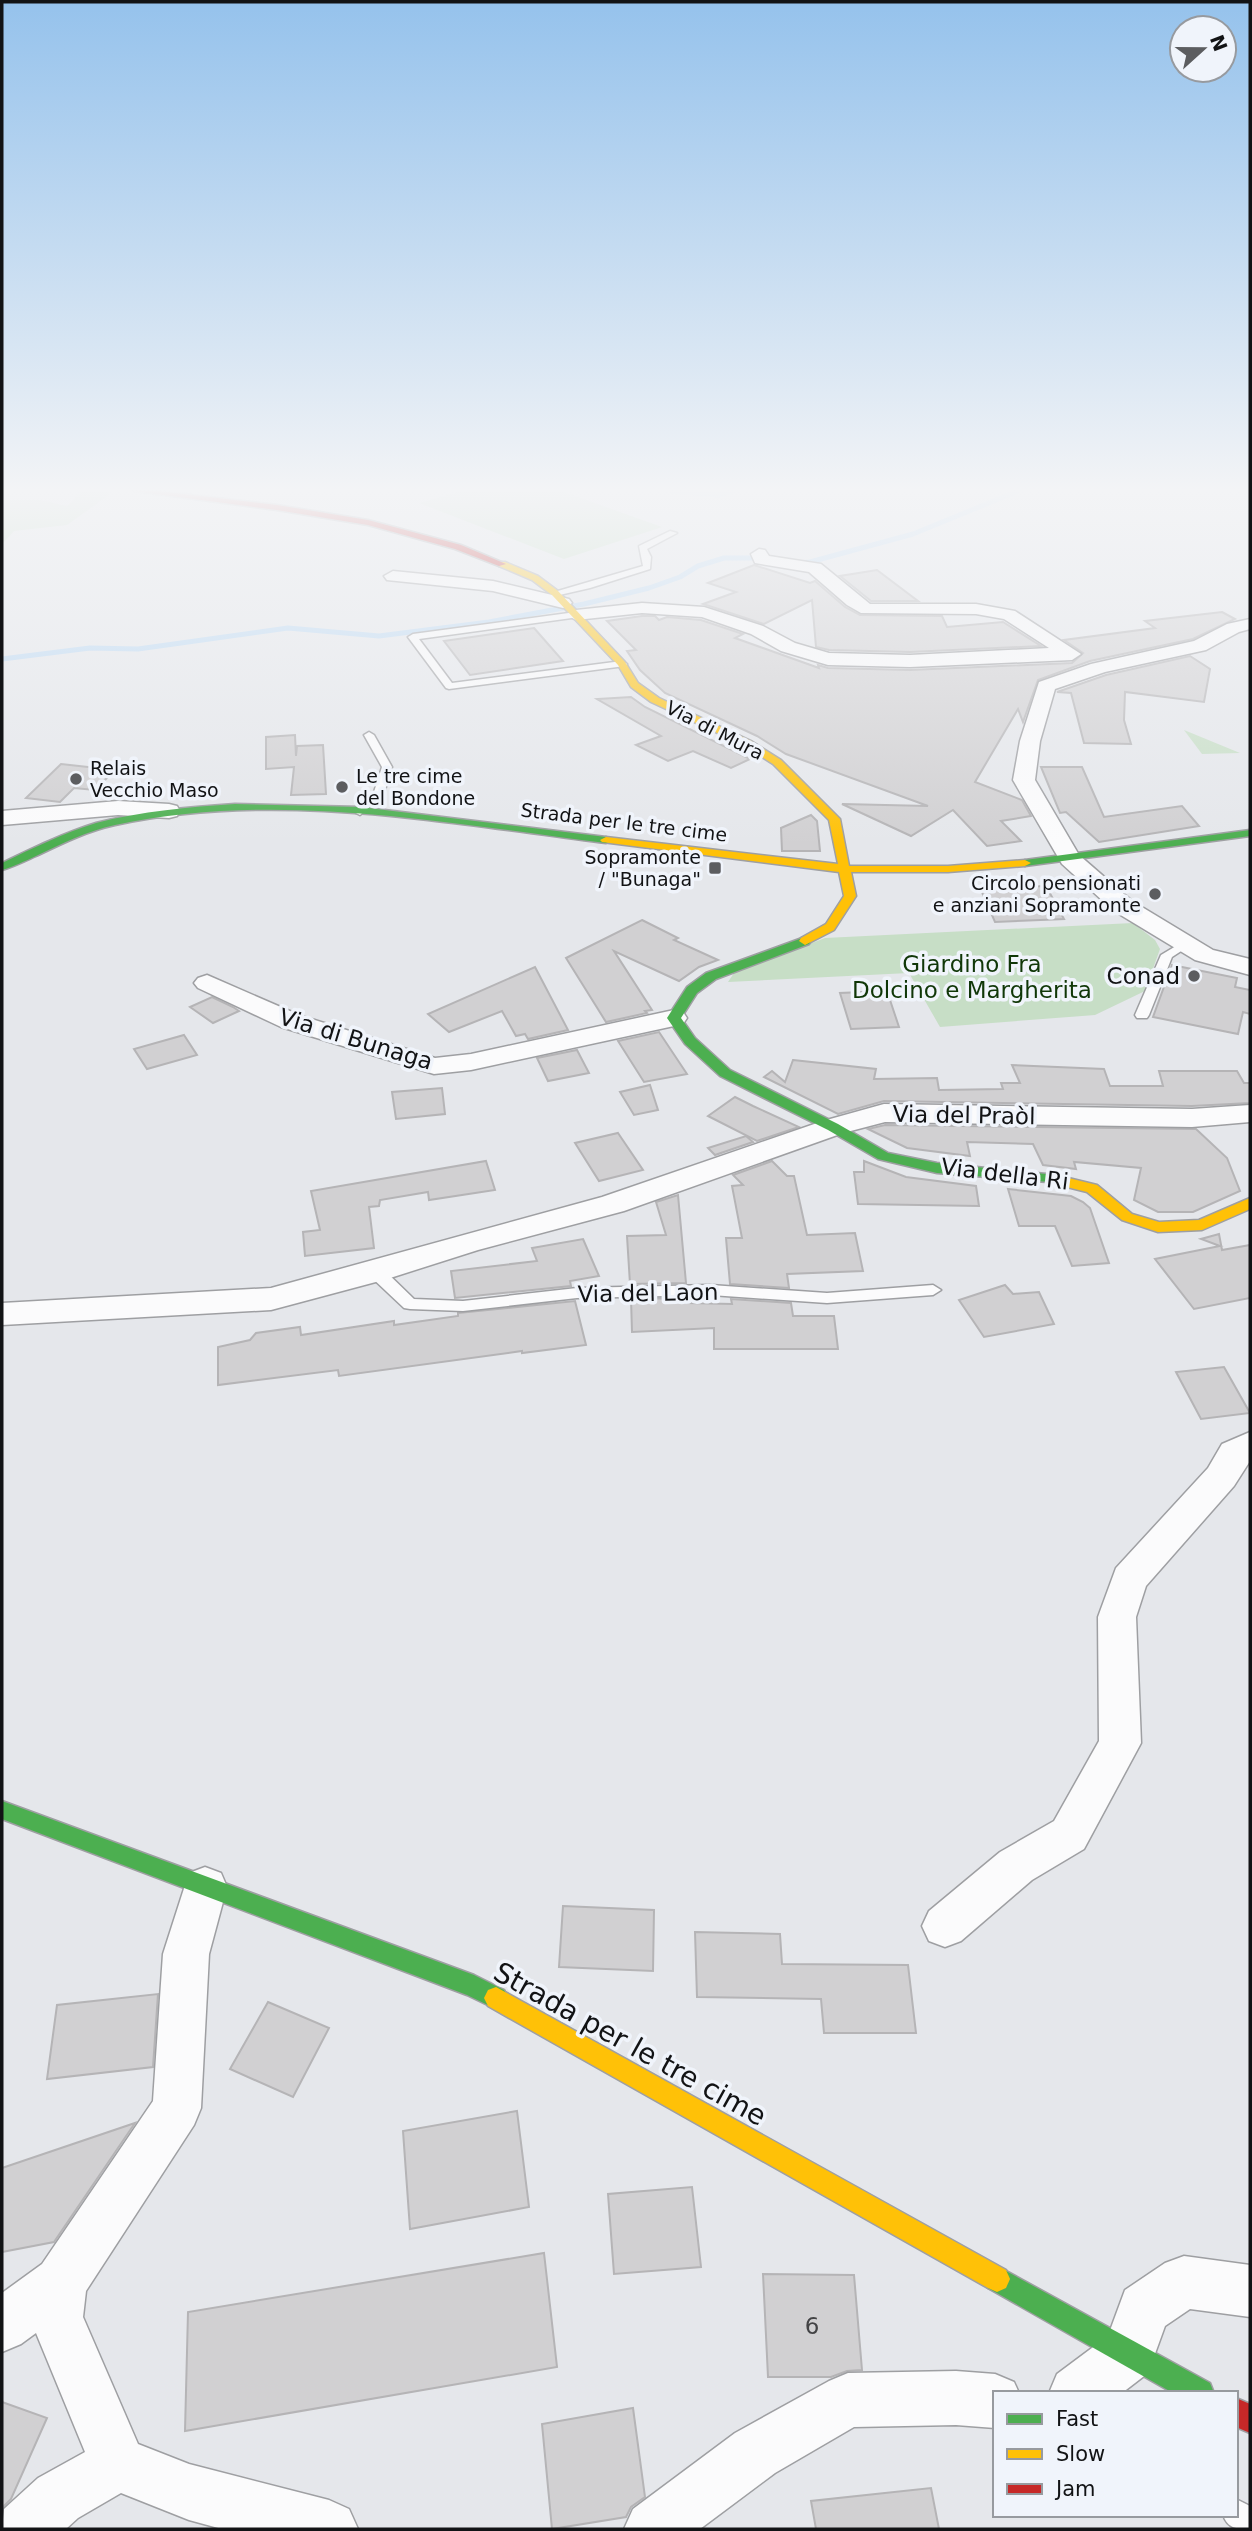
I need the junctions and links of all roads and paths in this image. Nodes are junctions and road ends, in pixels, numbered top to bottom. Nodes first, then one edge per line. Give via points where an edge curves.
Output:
1 (548, 609) edge
2 (570, 609) edge
3 (659, 609) edge
4 (981, 609) edge
5 (1250, 624) edge
6 (1069, 652) junction
7 (622, 664) junction
8 (1098, 668) junction
9 (369, 735) dead end
10 (169, 811) junction
11 (360, 812) junction
12 (2, 818) edge
13 (1250, 833) edge
14 (1070, 859) junction
15 (2, 867) edge
16 (845, 869) junction
17 (1182, 941) junction
18 (1250, 967) edge
19 (207, 983) dead end
20 (1142, 1015) dead end
21 (674, 1018) junction
22 (1250, 1114) edge
23 (833, 1127) junction
24 (1250, 1203) edge
25 (376, 1272) junction
26 (933, 1290) dead end
27 (2, 1314) edge
28 (1242, 1449) edge
29 (2, 1810) edge
30 (205, 1887) junction
31 (945, 1926) dead end
32 (61, 2283) junction
33 (1250, 2291) edge
34 (2, 2325) edge
35 (1149, 2372) edge
36 (1083, 2391) edge
37 (1195, 2391) edge
38 (993, 2401) edge
39 (118, 2465) junction
40 (24, 2529) edge
41 (328, 2529) edge
42 (653, 2529) edge

1 - 7 lane via 413,637 450,686
2 - 7 street, Via di Mura
3 - 6 street via 704,612 828,660 910,661
4 - 6 street via 1009,615
5 - 8 street via 1199,646
6 - 8 street
7 - 16 street, Via di Mura via 634,685 655,700 777,762 834,819
8 - 14 street via 1046,686 1024,780
9 - 11 lane via 387,767 379,793
10 - 11 street, Strada per le tre cime via 238,804
10 - 12 street via 118,808
10 - 15 street, Strada per le tre cime via 73,835
11 - 16 street, Strada per le tre cime
13 - 14 street, Strada per le tre cime
14 - 16 street, Strada per le tre cime via 940,869
14 - 17 street via 1123,906
16 - 21 street via 850,896 830,927 808,940 711,976 692,990
17 - 18 street via 1204,954
17 - 20 lane via 1167,955
19 - 21 street, Via di Bunaga via 290,1021 434,1066
21 - 23 street via 686,1039 713,1067 756,1093
22 - 23 street, Via del Praòl via 1192,1118 884,1113
23 - 24 street, Via della Ri via 873,1153 905,1163 1079,1183 1109,1197 1122,1214 1148,1225 1183,1228 1217,1222
23 - 25 street via 613,1204
25 - 26 lane, Via del Laon via 410,1304 463,1306 577,1293 711,1290 827,1298
25 - 27 street via 271,1299
28 - 31 street via 1129,1579 1117,1617 1120,1743 1069,1835 1016,1866
29 - 30 street, Strada per le tre cime
30 - 32 street via 186,1954 177,2108
30 - 35 street, Strada per le tre cime via 474,1986
32 - 34 street
32 - 39 street via 56,2318
33 - 35 street via 1185,2282 1144,2309
35 - 36 street
35 - 37 street, Strada per le tre cime
38 - 42 street via 848,2400 755,2453
39 - 40 street via 58,2498
39 - 41 street via 189,2492

